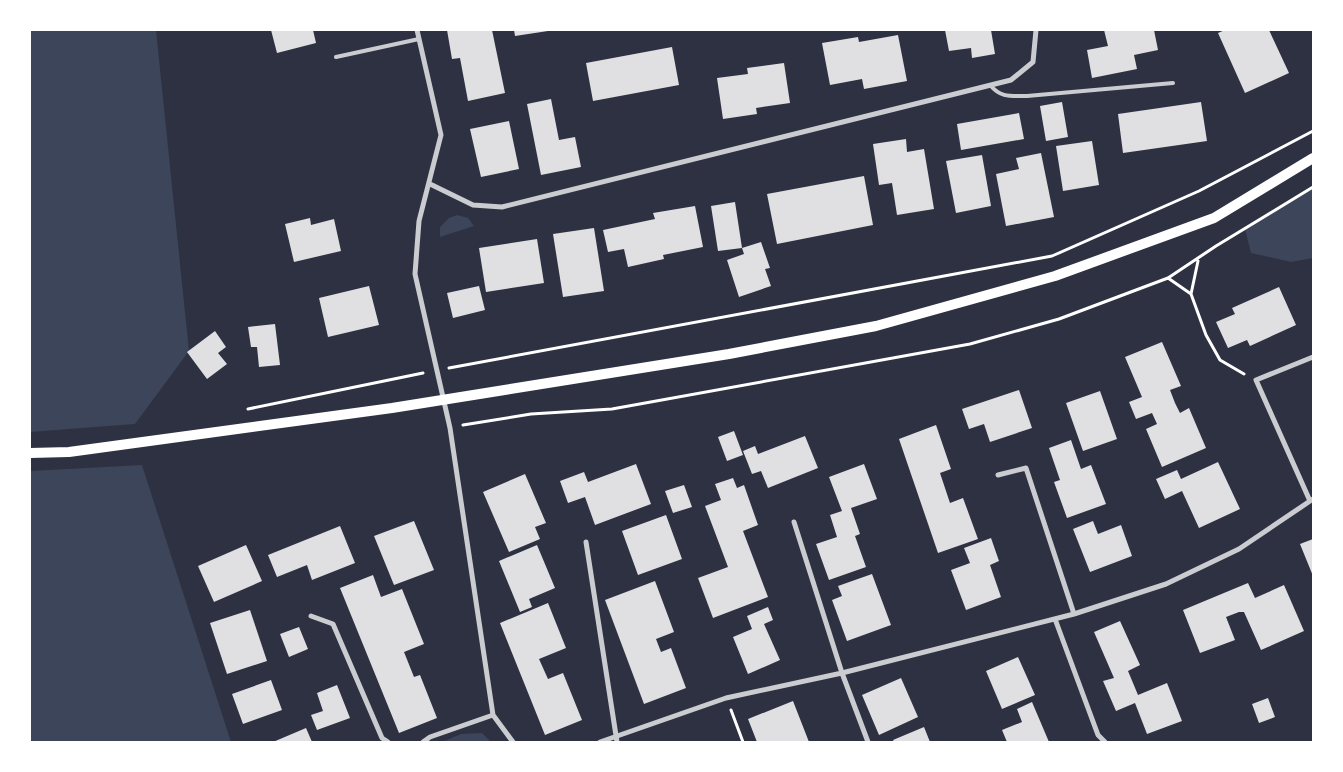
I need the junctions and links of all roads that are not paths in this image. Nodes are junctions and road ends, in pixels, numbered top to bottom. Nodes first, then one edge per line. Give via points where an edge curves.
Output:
1 (418, 30) edge
2 (1036, 30) edge
3 (419, 39) junction
4 (336, 57) dead end
5 (1173, 83) dead end
6 (990, 85) junction
7 (1313, 158) edge
8 (430, 184) junction
9 (1313, 357) edge
10 (444, 399) junction
11 (30, 453) edge
12 (998, 475) dead end
13 (1312, 500) edge
14 (794, 522) dead end
15 (586, 542) dead end
16 (1074, 614) junction
17 (310, 616) dead end
18 (1055, 619) junction
19 (842, 672) junction
20 (493, 714) junction
21 (616, 739) edge
22 (388, 742) edge
23 (423, 742) edge
24 (513, 742) edge
25 (600, 742) edge
26 (868, 742) edge
27 (1105, 742) edge

1 - 3 street
2 - 6 street via 1033,62 1011,80
3 - 4 lane
3 - 8 street via 441,135
5 - 6 lane via 1026,96 998,94
6 - 8 street via 502,207 472,205
7 - 10 main road via 1214,218 1055,276 876,326 729,354
8 - 10 street via 419,221 415,274
9 - 13 street via 1256,380
10 - 11 main road via 69,452
10 - 20 street
12 - 16 street via 1026,468
13 - 16 street via 1231,553 1166,584
14 - 19 street
15 - 21 street
16 - 18 street
17 - 22 street via 333,624 382,738
18 - 19 street
18 - 27 street via 1098,735
19 - 21 street via 726,698
19 - 26 street
20 - 23 street
20 - 24 street
21 - 25 street

